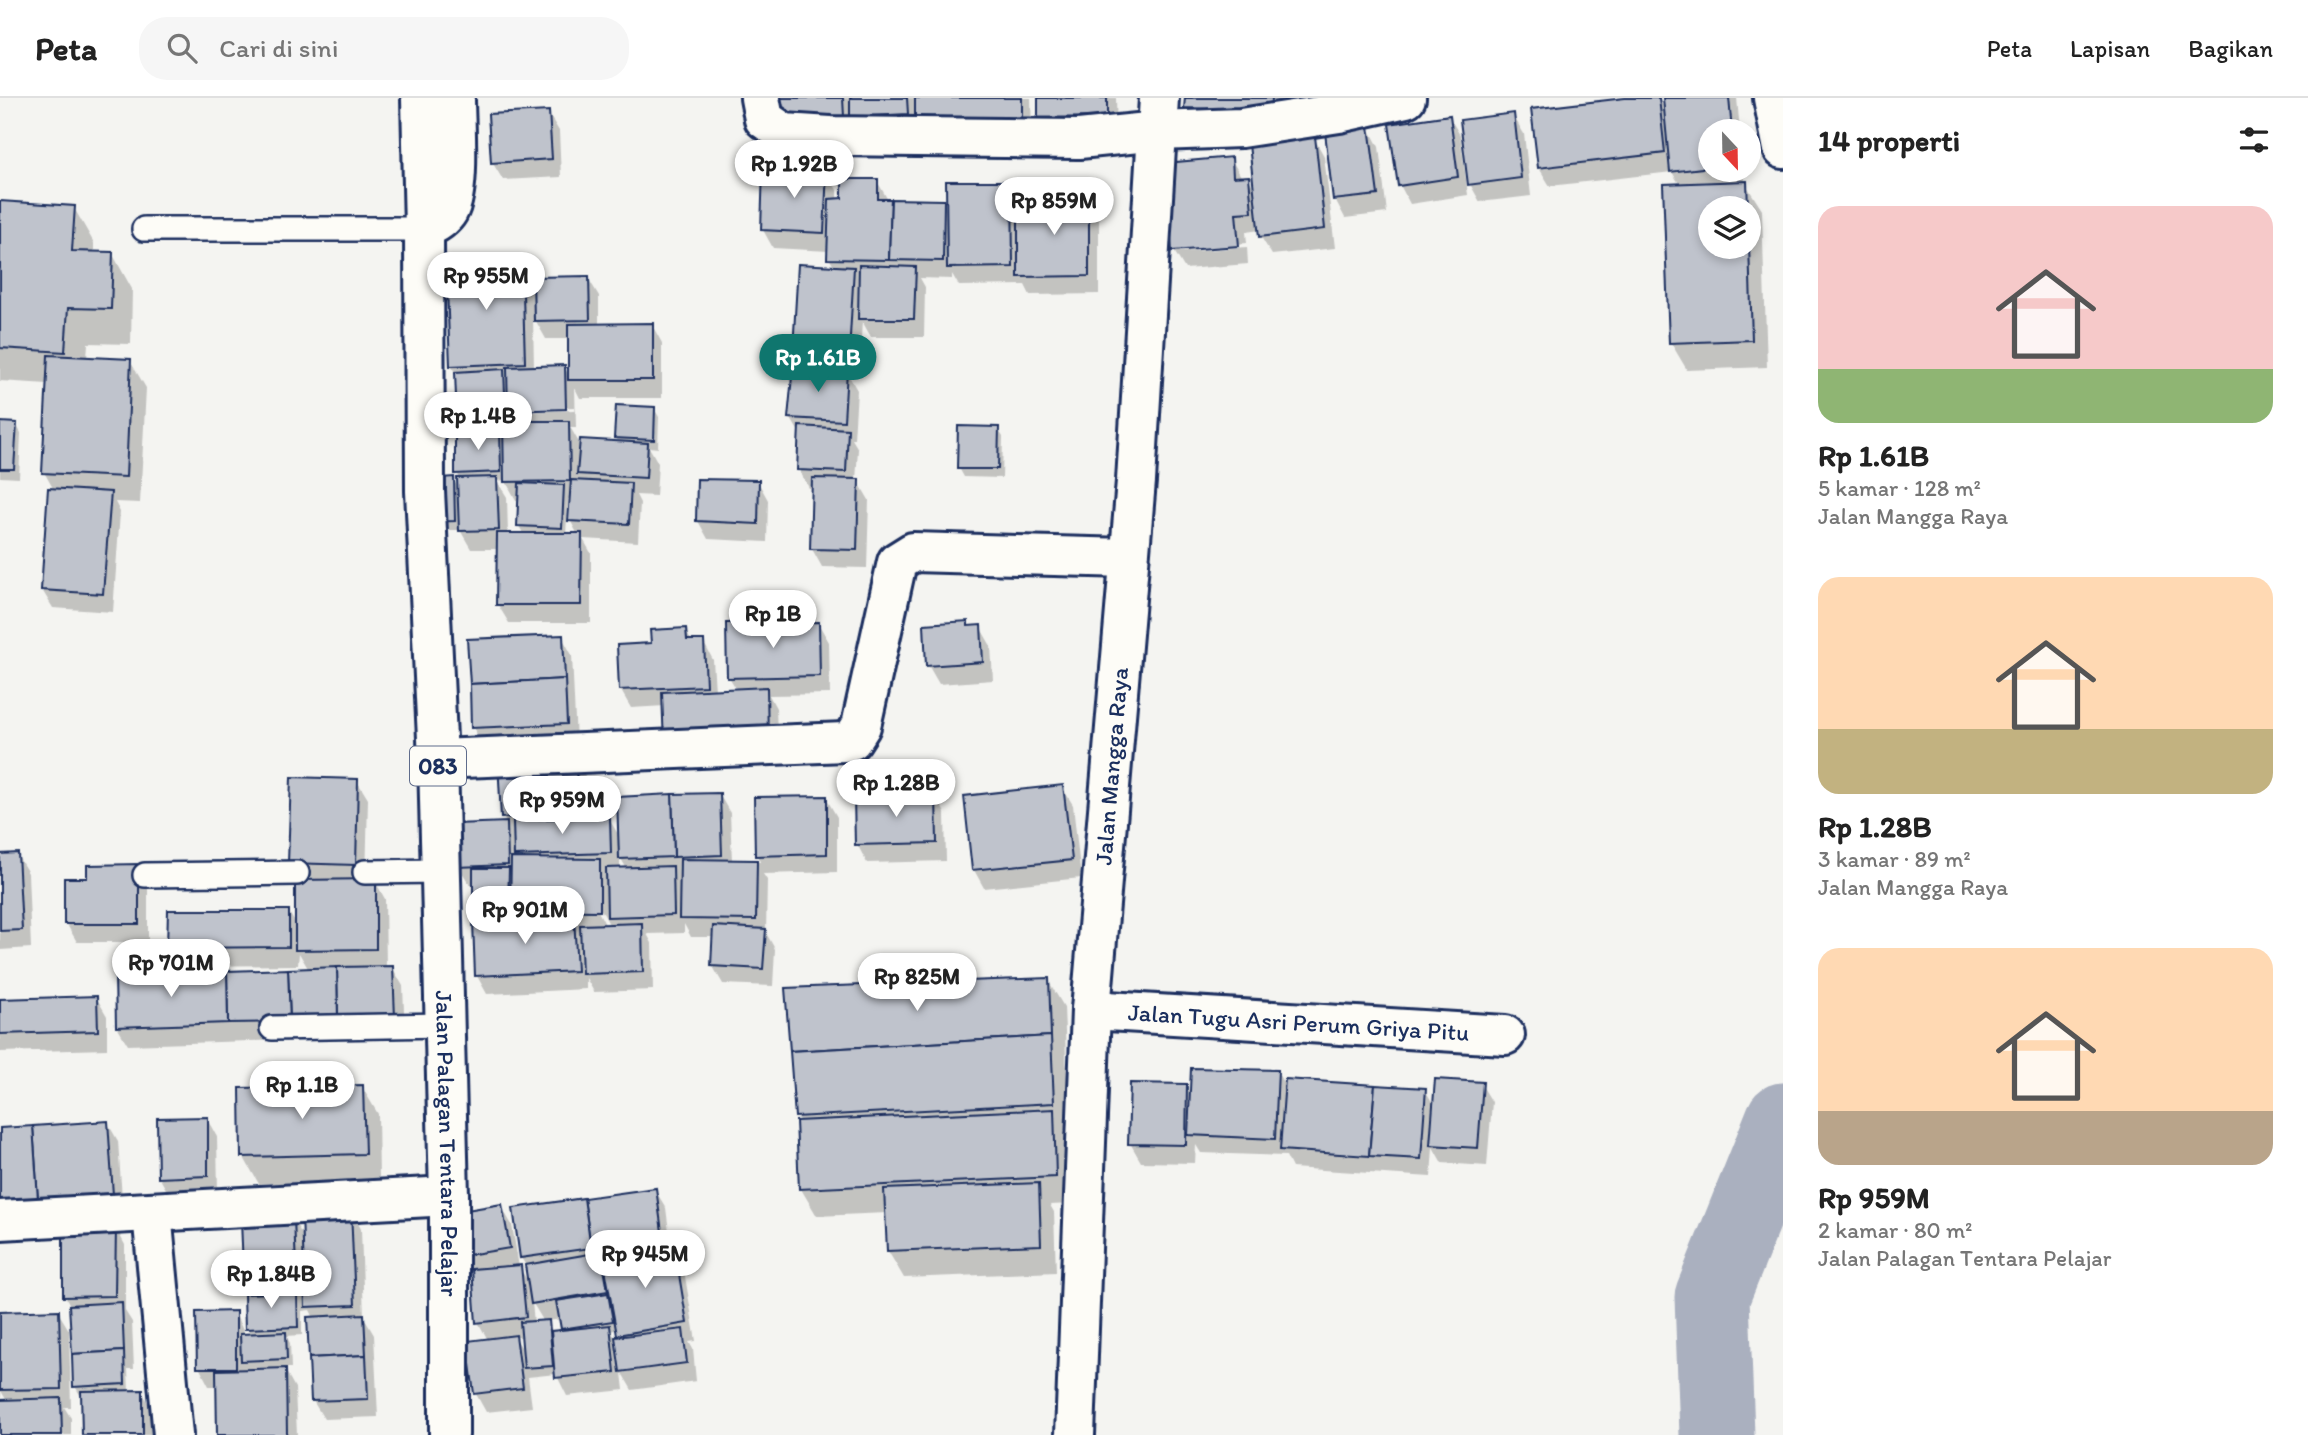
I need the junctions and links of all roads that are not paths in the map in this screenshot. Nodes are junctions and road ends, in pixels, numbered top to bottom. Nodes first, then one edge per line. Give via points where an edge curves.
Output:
1 (421, 98) edge
2 (455, 98) edge
3 (760, 98) edge
4 (1406, 98) edge
5 (1773, 98) edge
6 (1158, 115) edge
7 (1783, 149) edge
8 (144, 229) dead end
9 (424, 229) junction
10 (1128, 558) junction
11 (438, 759) junction
12 (441, 871) junction
13 (365, 872) dead end
14 (297, 873) dead end
15 (145, 875) dead end
16 (1091, 1010) junction
17 (445, 1025) junction
18 (272, 1028) dead end
19 (1505, 1035) dead end
20 (449, 1196) junction
21 (152, 1213) junction
22 (0, 1220) edge
23 (173, 1435) edge
24 (449, 1435) edge
25 (1075, 1435) edge

1 - 9 street, Jalan Palagan Tentara Pelajar / 083
2 - 9 street via 455,194 448,212
3 - 6 street via 764,119 784,133 830,136 1079,139
4 - 6 street via 1241,128
5 - 7 street
6 - 10 street, Jalan Mangga Raya
8 - 9 lane
9 - 11 street, Jalan Palagan Tentara Pelajar / 083 via 425,491
10 - 11 street via 913,552 904,556 897,562 861,726 852,740
10 - 16 street, Jalan Mangga Raya
11 - 12 street, Jalan Palagan Tentara Pelajar / 083
12 - 13 lane
12 - 17 street, Jalan Palagan Tentara Pelajar / 083
14 - 15 lane
16 - 19 street, Jalan Tugu Asri Perum Griya Pitu
16 - 25 street, Jalan Mangga Raya
17 - 18 lane
17 - 20 street, Jalan Palagan Tentara Pelajar / 083
20 - 21 street
20 - 24 street, Jalan Palagan Tentara Pelajar / 083
21 - 22 street
21 - 23 street

